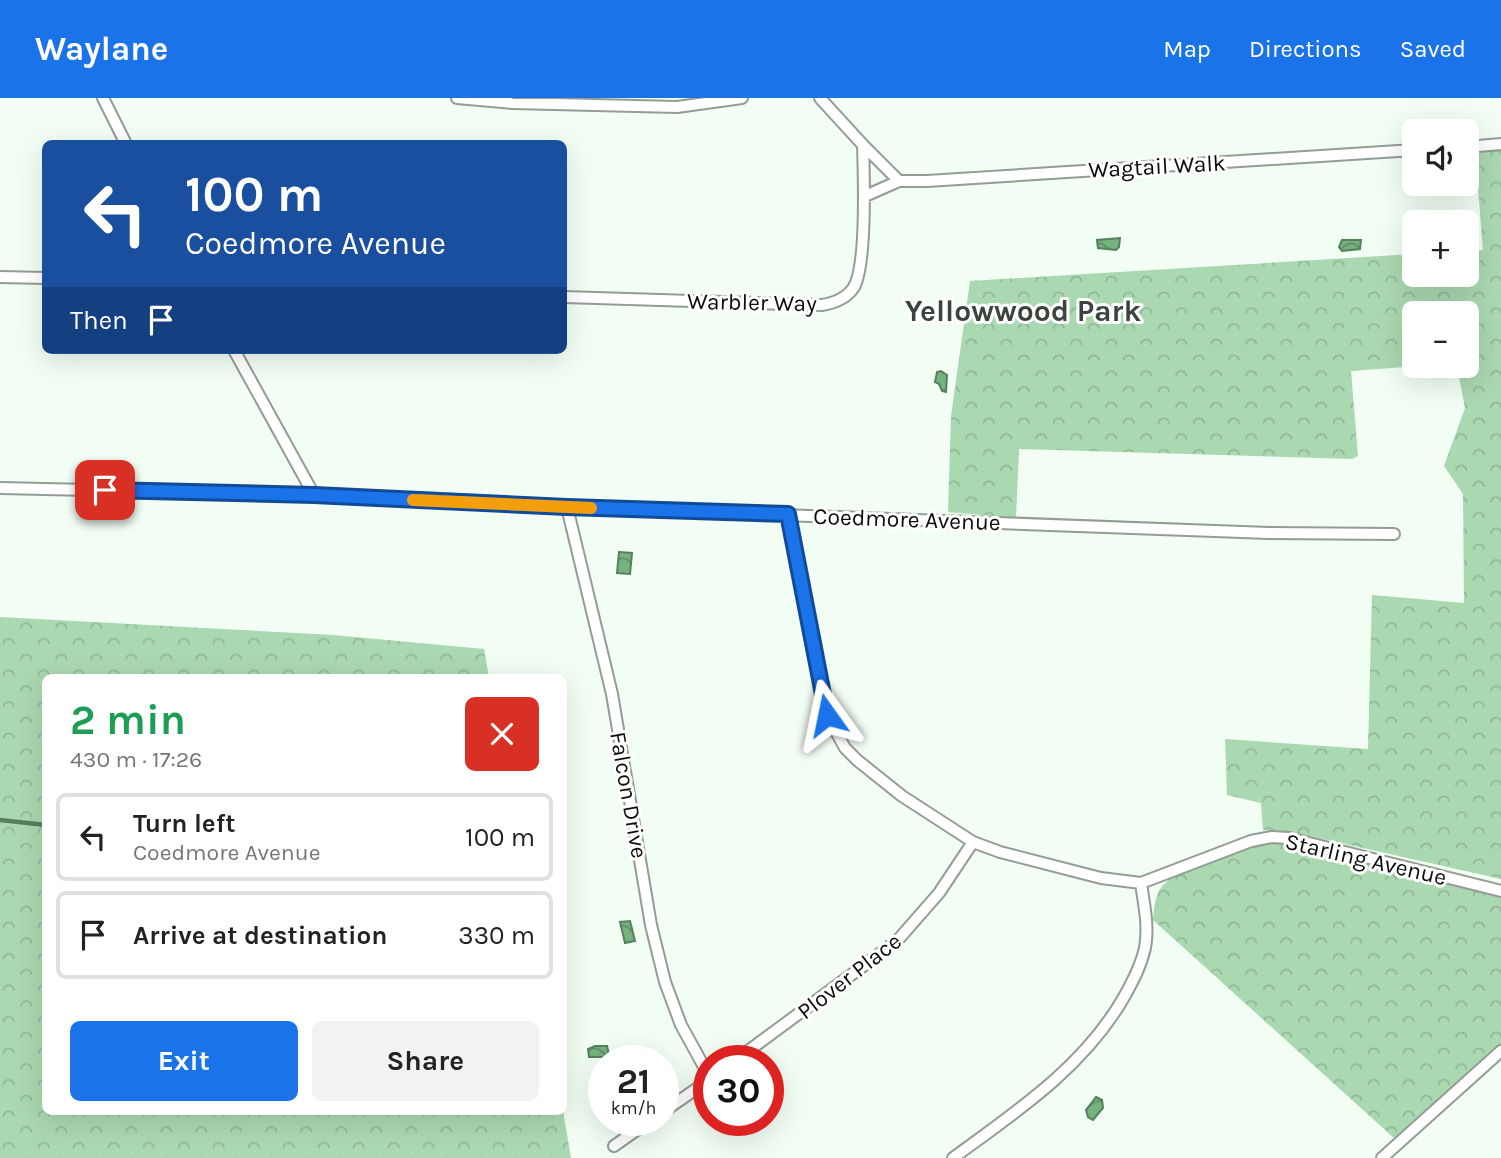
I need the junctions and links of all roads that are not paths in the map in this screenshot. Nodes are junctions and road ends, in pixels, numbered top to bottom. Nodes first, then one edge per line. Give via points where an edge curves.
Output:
1 (103, 98) edge
2 (457, 98) edge
3 (742, 98) edge
4 (820, 98) edge
5 (124, 140) edge
6 (1501, 144) edge
7 (863, 145) junction
8 (1479, 146) edge
9 (1402, 151) edge
10 (900, 181) junction
11 (865, 196) junction
12 (0, 277) edge
13 (42, 278) edge
14 (567, 297) edge
15 (236, 354) edge
16 (0, 488) edge
17 (314, 495) junction
18 (567, 507) junction
19 (788, 514) junction
20 (1394, 534) dead end
21 (973, 842) junction
22 (1141, 883) junction
23 (1501, 891) edge
24 (756, 1045) edge
25 (693, 1048) edge
26 (1501, 1051) edge
27 (628, 1136) edge
28 (614, 1146) dead end
29 (953, 1158) edge
30 (1382, 1158) edge

1 - 5 street
2 - 3 street via 677,107
4 - 7 street
6 - 8 street
7 - 10 street
7 - 11 street, Warbler Way
9 - 10 street, Wagtail Walk
10 - 11 street, Wagtail Walk
11 - 14 street, Warbler Way via 859,274 849,293 831,304
12 - 13 street
15 - 17 street
16 - 17 street, Coedmore Avenue
17 - 18 street, Coedmore Avenue
18 - 19 street, Coedmore Avenue
18 - 25 street, Falcon Drive via 612,694 651,925 665,982
19 - 20 street, Coedmore Avenue
19 - 21 street, Starling Avenue via 827,715 836,735 857,760 902,796
21 - 22 street, Starling Avenue via 1101,878
21 - 24 street, Plover Place via 939,893 897,942
22 - 23 street, Starling Avenue via 1235,846 1272,837
22 - 29 street via 1147,921 1145,949 1138,973 1114,1015 1073,1065
26 - 30 street
27 - 28 street

